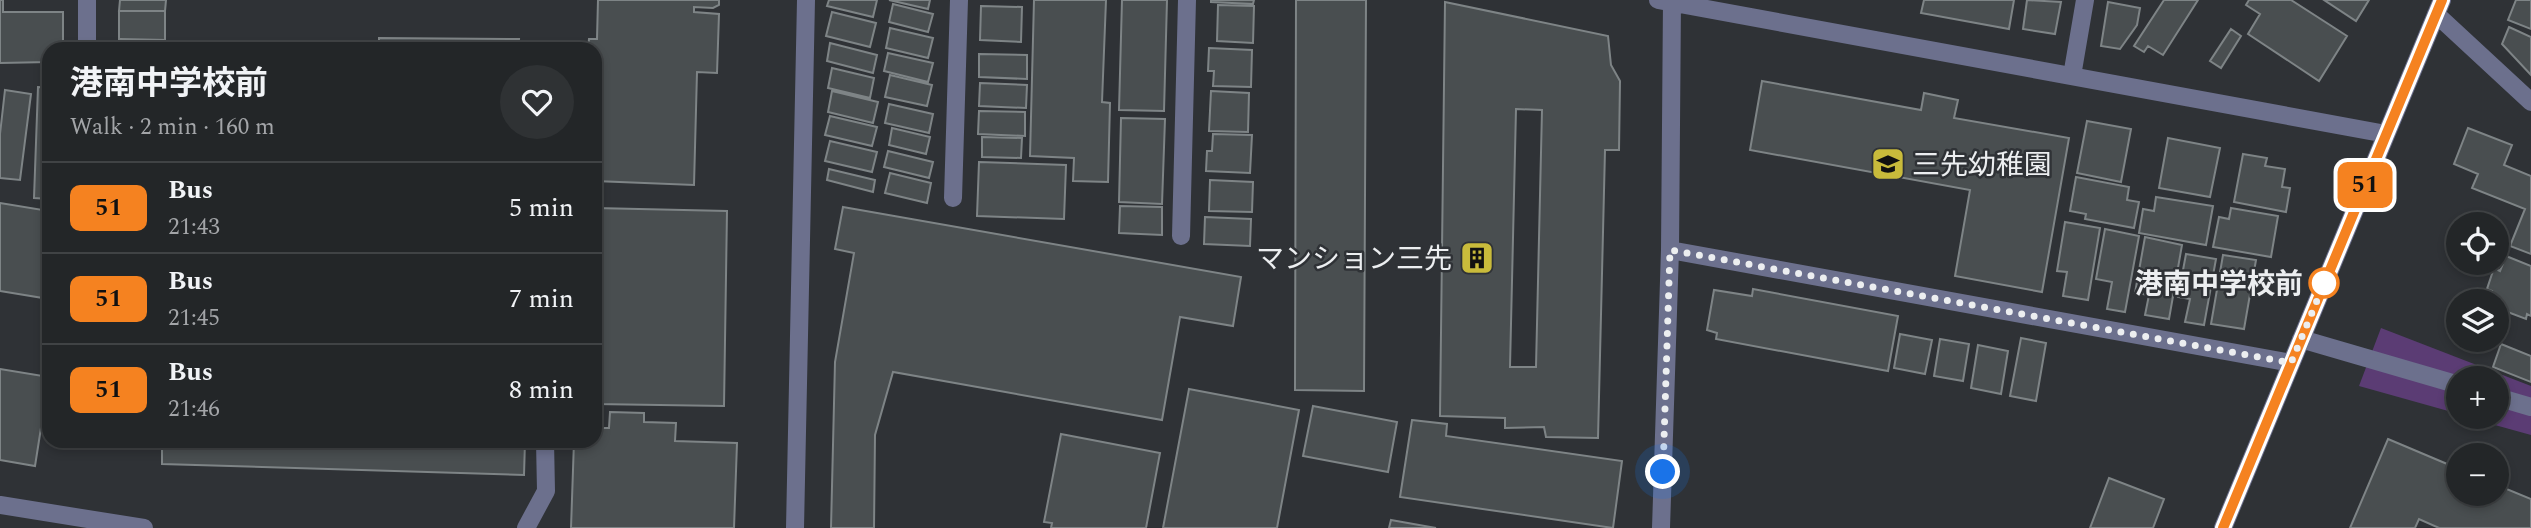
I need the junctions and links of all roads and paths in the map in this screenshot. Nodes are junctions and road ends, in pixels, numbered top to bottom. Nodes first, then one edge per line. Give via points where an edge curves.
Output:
1 (87, 0) edge
2 (806, 0) edge
3 (958, 0) edge
4 (1187, 0) edge
5 (2085, 0) edge
6 (1668, 1) edge
7 (2439, 7) edge
8 (87, 42) edge
9 (2072, 76) junction
10 (2531, 102) edge
11 (2386, 134) junction
12 (953, 198) dead end
13 (1181, 236) dead end
14 (1670, 250) junction
15 (2301, 339) junction
16 (2291, 363) junction
17 (2446, 382) edge
18 (2509, 401) edge
19 (2531, 407) edge
20 (545, 448) edge
21 (0, 505) edge
22 (144, 528) edge
23 (526, 528) edge
24 (795, 528) edge
25 (1661, 528) edge
26 (2223, 528) edge

1 - 8 street
2 - 24 street
3 - 12 street
4 - 13 street
5 - 9 street
6 - 9 street
6 - 14 street
7 - 10 street
7 - 11 street
9 - 11 street
11 - 15 street
14 - 16 street
14 - 25 street
15 - 16 street
15 - 17 street
16 - 26 street
18 - 19 street
20 - 23 street via 547,491
21 - 22 street

